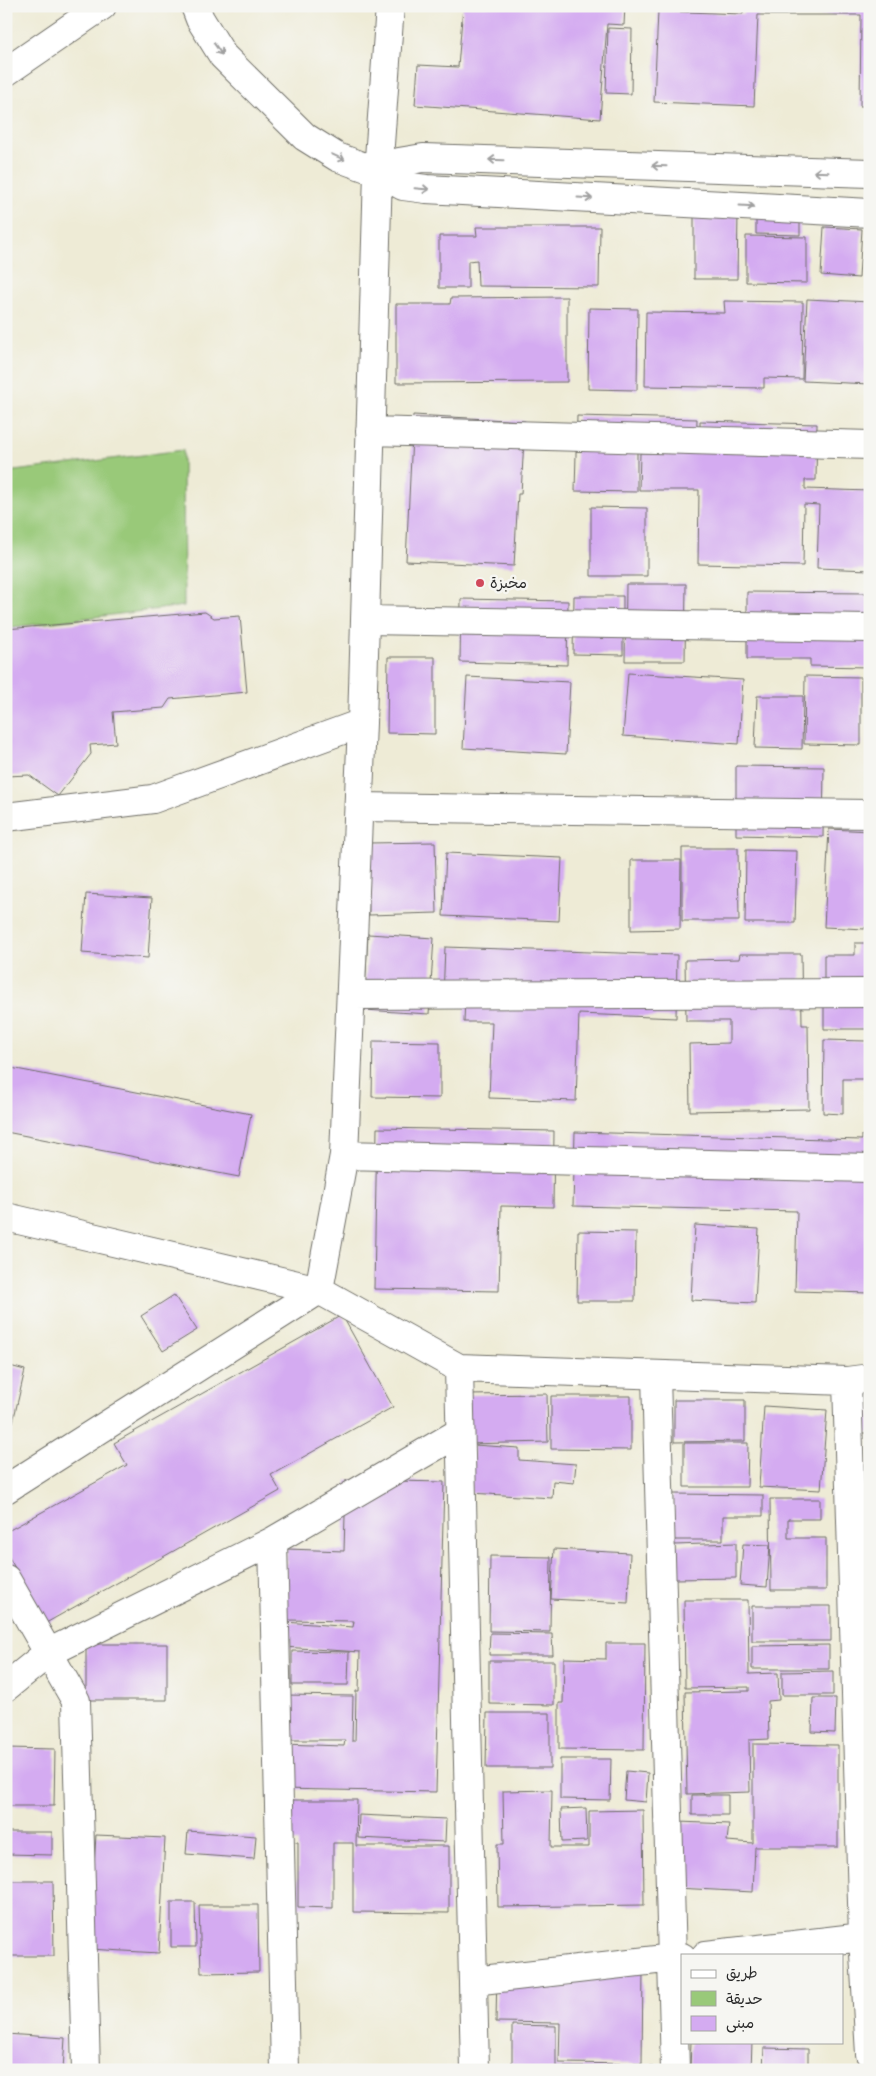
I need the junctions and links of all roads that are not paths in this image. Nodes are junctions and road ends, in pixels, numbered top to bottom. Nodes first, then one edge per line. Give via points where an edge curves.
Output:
1 (102, 6) edge
2 (195, 6) edge
3 (388, 12) edge
4 (6, 72) edge
5 (378, 172) junction
6 (870, 174) edge
7 (870, 213) edge
8 (370, 431) junction
9 (870, 445) edge
10 (365, 620) junction
11 (870, 628) edge
12 (362, 722) junction
13 (359, 808) junction
14 (870, 814) edge
15 (6, 817) edge
16 (870, 993) edge
17 (351, 996) junction
18 (344, 1155) junction
19 (870, 1168) edge
20 (6, 1217) edge
21 (319, 1290) junction
22 (459, 1368) junction
23 (656, 1375) junction
24 (859, 1379) edge
25 (460, 1432) junction
26 (6, 1489) edge
27 (273, 1541) junction
28 (6, 1579) edge
29 (48, 1653) junction
30 (6, 1687) edge
31 (863, 1937) junction
32 (715, 1954) edge
33 (677, 1958) edge
34 (472, 1981) junction
35 (870, 2054) edge
36 (86, 2070) edge
37 (285, 2070) edge
38 (475, 2070) edge
39 (675, 2070) edge

1 - 4 street
2 -> 5 street via 223,56 305,137 336,157
3 - 5 street
6 -> 5 street via 422,158 399,162
5 -> 7 street via 403,186 426,190
5 - 8 street
8 - 9 street
8 - 10 street
10 - 11 street
10 - 12 street
12 - 13 street
12 - 15 street via 153,799
13 - 14 street
13 - 17 street
16 - 17 street
17 - 18 street
18 - 19 street
18 - 21 street
20 - 21 street
21 - 22 street
21 - 26 street
22 - 23 street
22 - 25 street
23 - 24 street
23 - 33 street
24 - 31 street
25 - 27 street
25 - 34 street
27 - 29 street
27 - 37 street
28 - 29 street
29 - 30 street
29 - 36 street via 76,1701
31 - 32 street
31 - 35 street
33 - 34 street
33 - 39 street
34 - 38 street

